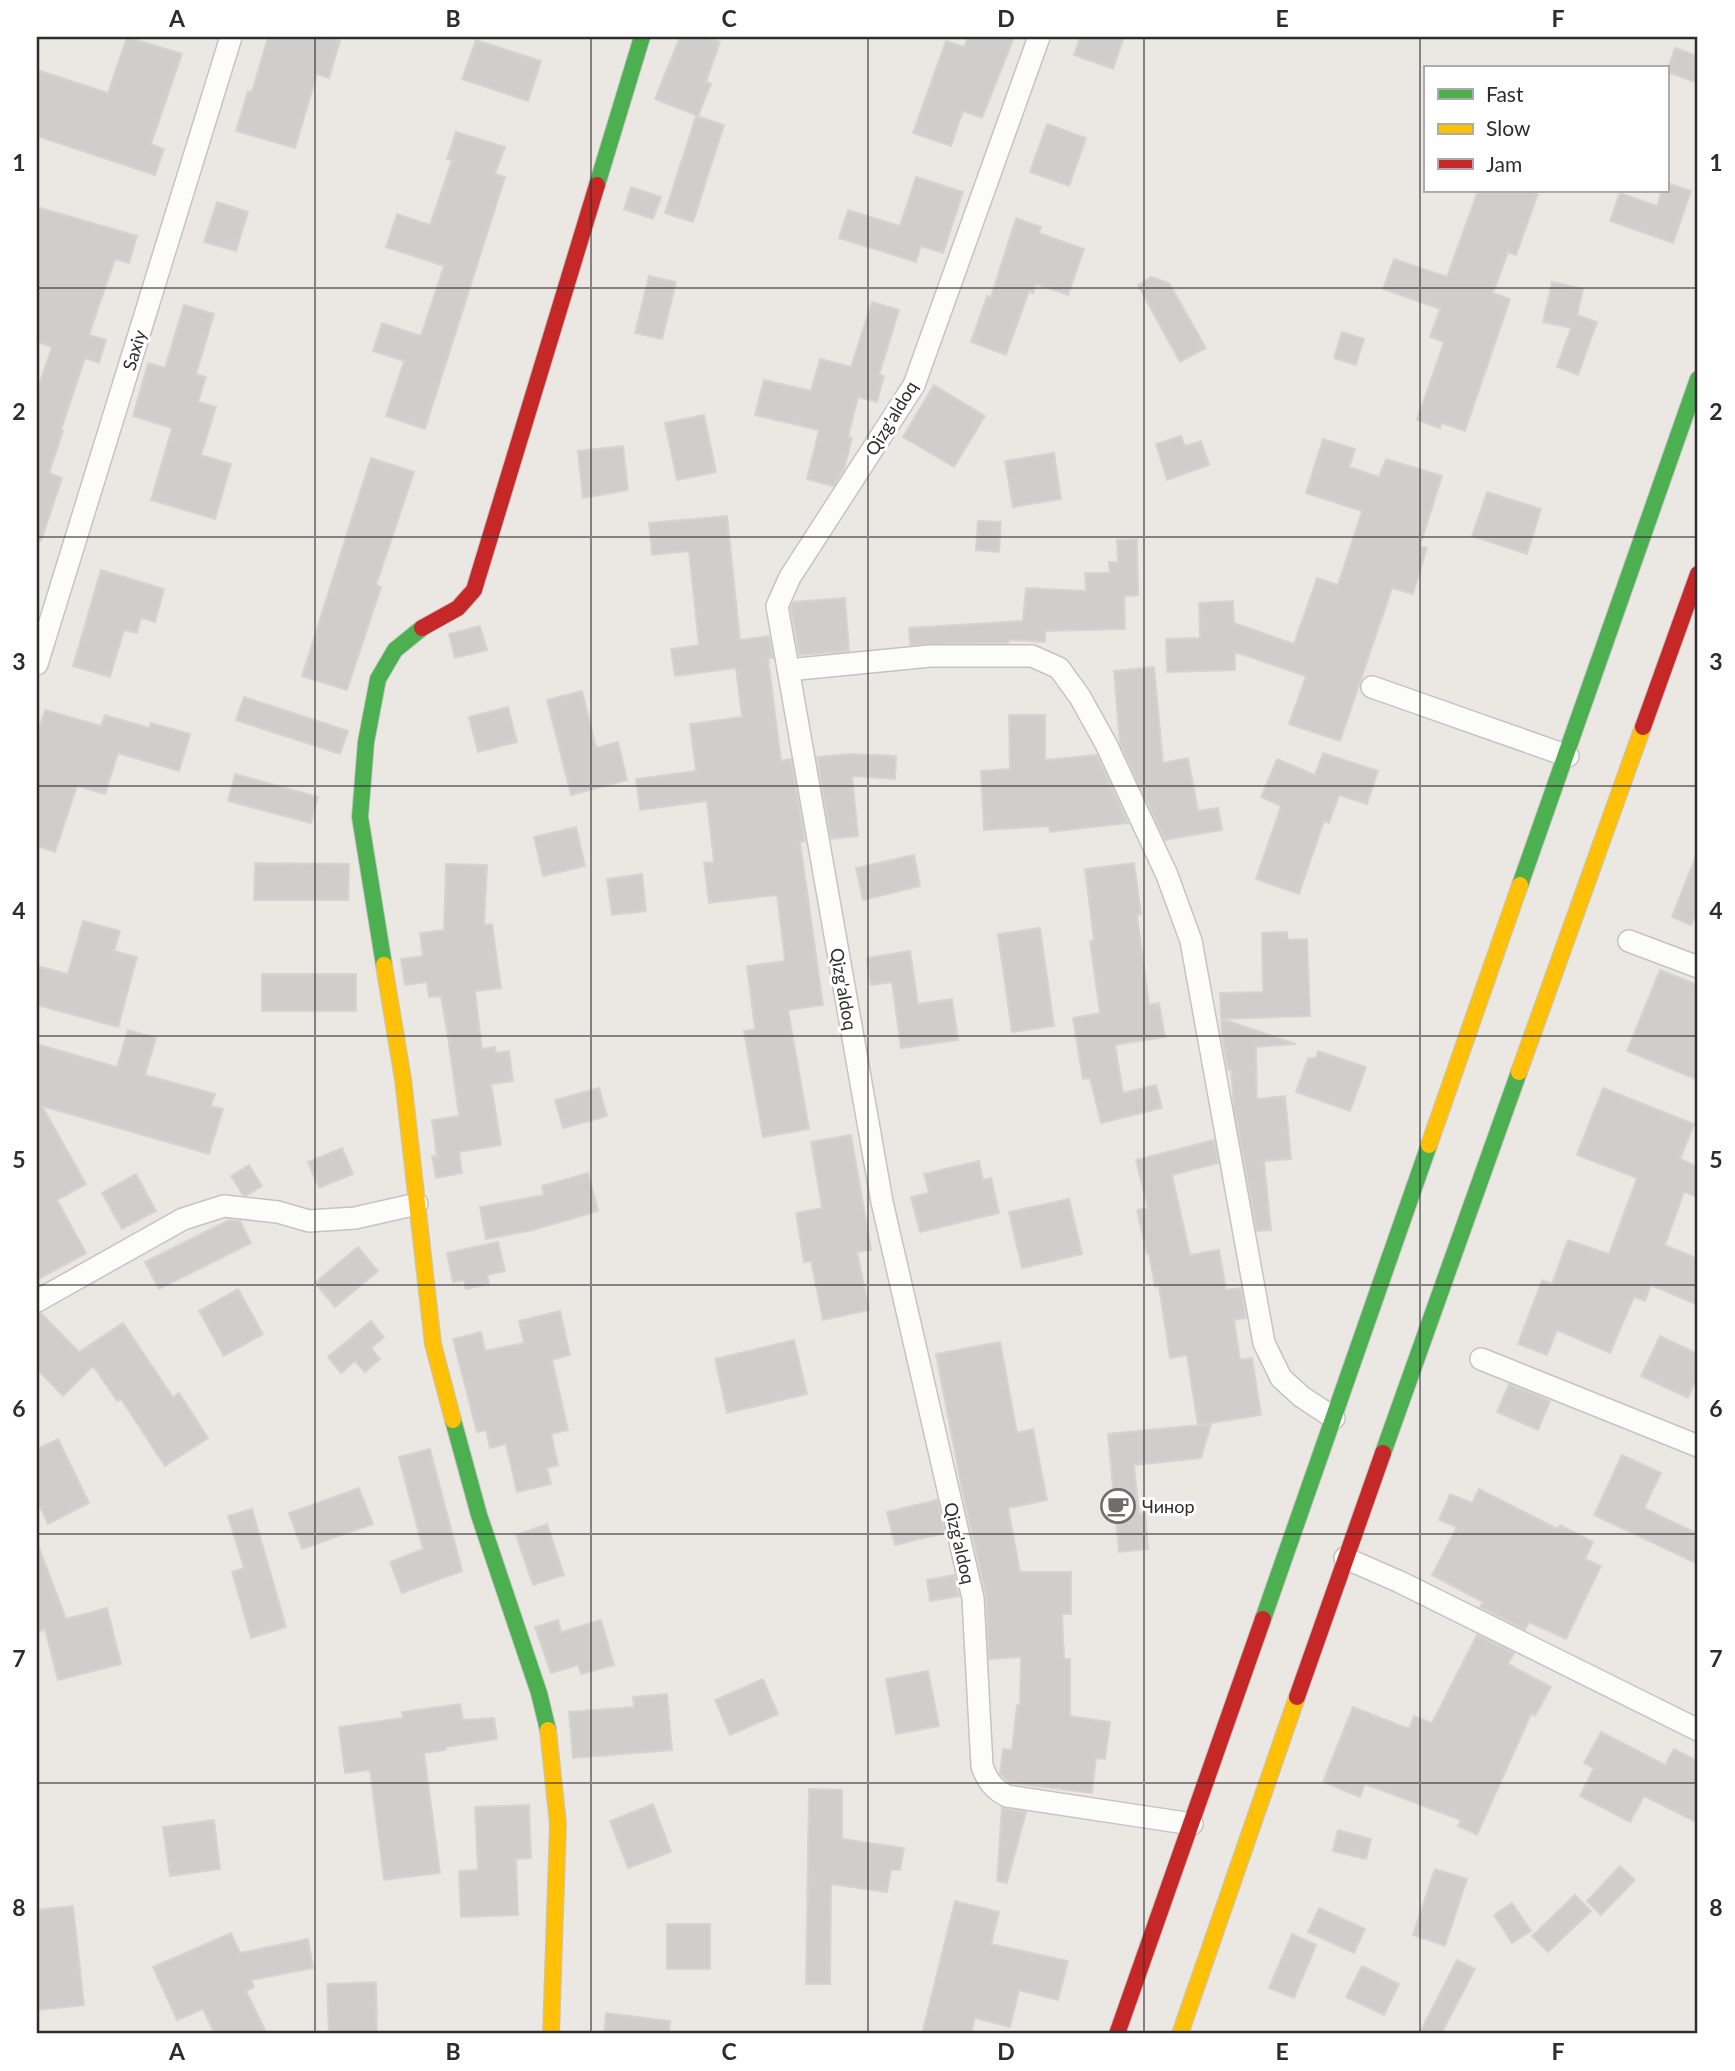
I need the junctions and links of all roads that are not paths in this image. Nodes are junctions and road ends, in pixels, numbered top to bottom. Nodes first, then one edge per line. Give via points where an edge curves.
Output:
1 (231, 37) edge
2 (642, 37) edge
3 (1039, 37) edge
4 (1698, 379) edge
5 (1698, 574) edge
6 (37, 664) edge
7 (788, 670) junction
8 (1372, 687) dead end
9 (1567, 756) junction
10 (1550, 806) junction
11 (1556, 823) dead end
12 (1609, 825) junction
13 (1591, 836) dead end
14 (1629, 941) dead end
15 (1698, 967) edge
16 (1430, 1181) dead end
17 (1457, 1186) dead end
18 (1414, 1190) junction
19 (417, 1204) junction
20 (1472, 1207) junction
21 (37, 1301) edge
22 (1481, 1359) dead end
23 (1334, 1418) junction
24 (1698, 1446) edge
25 (1345, 1558) junction
26 (1698, 1730) edge
27 (1192, 1824) junction
28 (551, 2034) edge
29 (1117, 2034) edge
30 (1180, 2034) edge

1 - 6 street, Saxiy
2 - 19 main road via 474,590 458,608 426,625 395,650 378,679 373,704 360,817 403,1079
3 - 7 street, Qizg'aldoq via 914,385 790,577 777,606
4 - 9 main road
5 - 12 main road
7 - 23 street via 930,656 1032,656 1059,668 1106,744 1167,875 1191,940 1264,1343 1281,1378
7 - 27 street, Qizg'aldoq via 882,1202 973,1598 986,1779 1007,1796
8 - 9 street
9 - 10 main road
10 - 11 main road
10 - 18 main road
12 - 13 main road
12 - 20 main road
14 - 15 street
16 - 18 main road
17 - 20 main road
18 - 23 main road
19 - 21 street via 355,1218 309,1221 224,1206 183,1219
19 - 28 main road via 433,1343 479,1515 550,1739 558,1824
20 - 25 main road
22 - 24 street
23 - 27 main road
25 - 26 street
25 - 30 main road
27 - 29 main road

